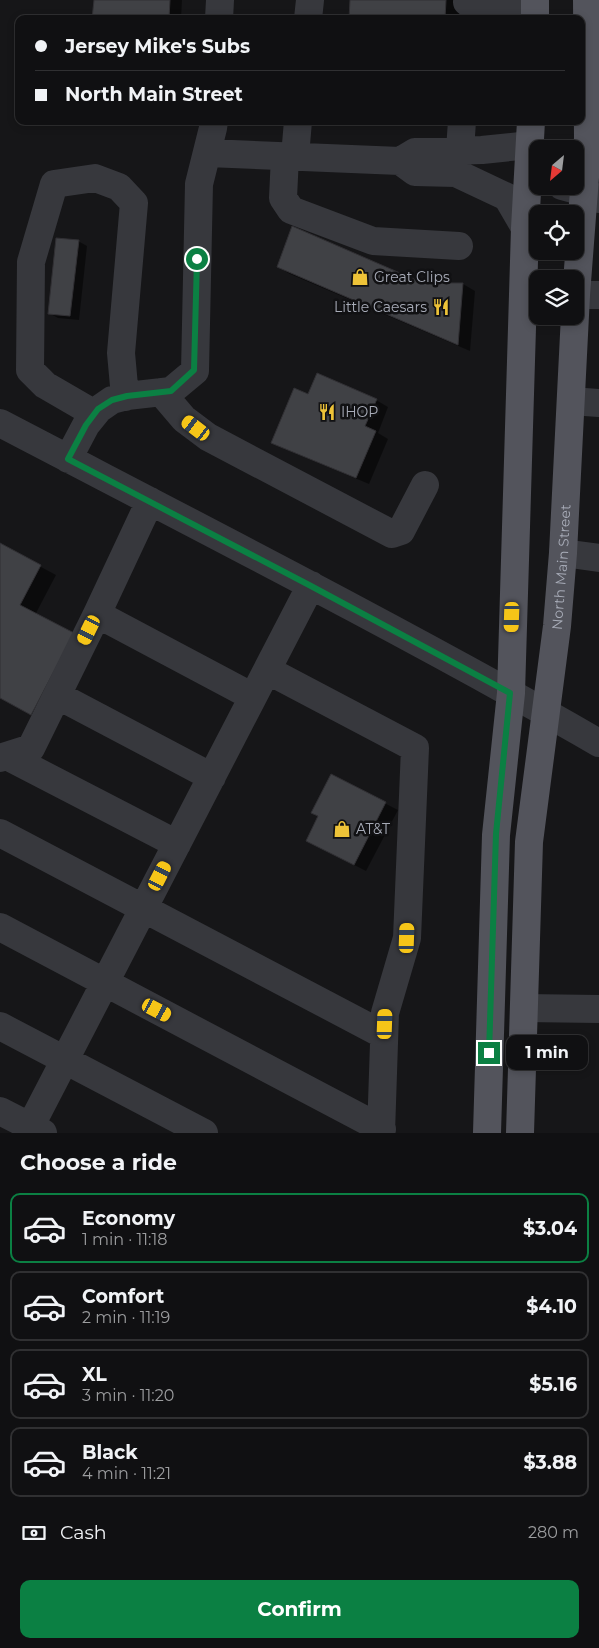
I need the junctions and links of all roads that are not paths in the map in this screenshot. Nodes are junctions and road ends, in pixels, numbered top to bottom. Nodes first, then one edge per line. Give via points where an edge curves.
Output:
1 (220, 0) edge
2 (310, 0) edge
3 (535, 0) edge
4 (588, 0) edge
5 (467, 7) edge
6 (219, 15) edge
7 (308, 15) edge
8 (535, 15) edge
9 (593, 53) edge
10 (213, 125) edge
11 (297, 125) edge
12 (462, 125) edge
13 (530, 133) edge
14 (460, 150) junction
15 (208, 153) junction
16 (290, 156) junction
17 (400, 161) junction
18 (584, 174) edge
19 (530, 195) edge
20 (582, 195) edge
21 (525, 228) junction
22 (459, 246) dead end
23 (588, 295) edge
24 (161, 392) junction
25 (125, 397) junction
26 (571, 401) junction
27 (599, 403) edge
28 (95, 414) junction
29 (0, 423) edge
30 (68, 459) junction
31 (425, 485) dead end
32 (150, 502) junction
33 (563, 553) junction
34 (599, 558) edge
35 (311, 586) junction
36 (97, 614) junction
37 (267, 670) junction
38 (510, 693) junction
39 (57, 695) junction
40 (253, 697) junction
41 (547, 714) junction
42 (599, 744) edge
43 (3, 757) edge
44 (212, 777) junction
45 (0, 833) edge
46 (177, 844) junction
47 (143, 909) junction
48 (0, 927) edge
49 (105, 982) junction
50 (524, 1008) junction
51 (599, 1009) edge
52 (0, 1026) edge
53 (384, 1036) junction
54 (65, 1060) junction
55 (0, 1111) edge
56 (34, 1131) edge
57 (382, 1131) edge
58 (204, 1133) edge
59 (487, 1133) edge
60 (520, 1133) edge

1 - 6 street
2 - 7 street
3 - 5 street
3 - 8 main road
4 - 9 main road, North Main Street
9 - 18 main road, North Main Street
10 - 15 street
11 - 16 street
12 - 14 street
13 - 14 street
14 - 17 street via 415,152
15 - 16 street
15 - 24 street via 199,184 194,370 171,391
16 - 17 street
16 - 22 street via 283,198 291,210 373,242
17 - 21 street via 415,172 456,173 507,197
19 - 21 main road
20 - 23 main road, North Main Street
21 - 38 main road
23 - 26 main road, North Main Street
24 - 25 street
24 - 31 street via 184,419 208,437 392,534 401,531
25 - 28 street via 112,400
25 - 28 street via 121,352 134,203 119,187 95,178 54,184 32,262 30,370 44,385
26 - 27 street
26 - 33 main road, North Main Street
28 - 30 street
29 - 30 street
30 - 32 street
32 - 35 street
32 - 36 street
33 - 34 street
33 - 41 main road, North Main Street
35 - 37 street
35 - 38 street
36 - 39 street
36 - 40 street
37 - 40 street
37 - 53 street via 414,748 407,938 385,1013
38 - 41 street
38 - 59 main road via 496,834
39 - 43 street via 31,748
39 - 44 street
40 - 44 street
41 - 42 street
41 - 50 main road, North Main Street via 529,842
43 - 46 street
44 - 46 street
45 - 47 street
46 - 47 street
47 - 49 street
47 - 53 street
48 - 49 street
49 - 54 street
49 - 57 street
50 - 51 street
50 - 60 main road, North Main Street
52 - 54 street
53 - 57 street
54 - 56 street
54 - 58 street
55 - 56 street

